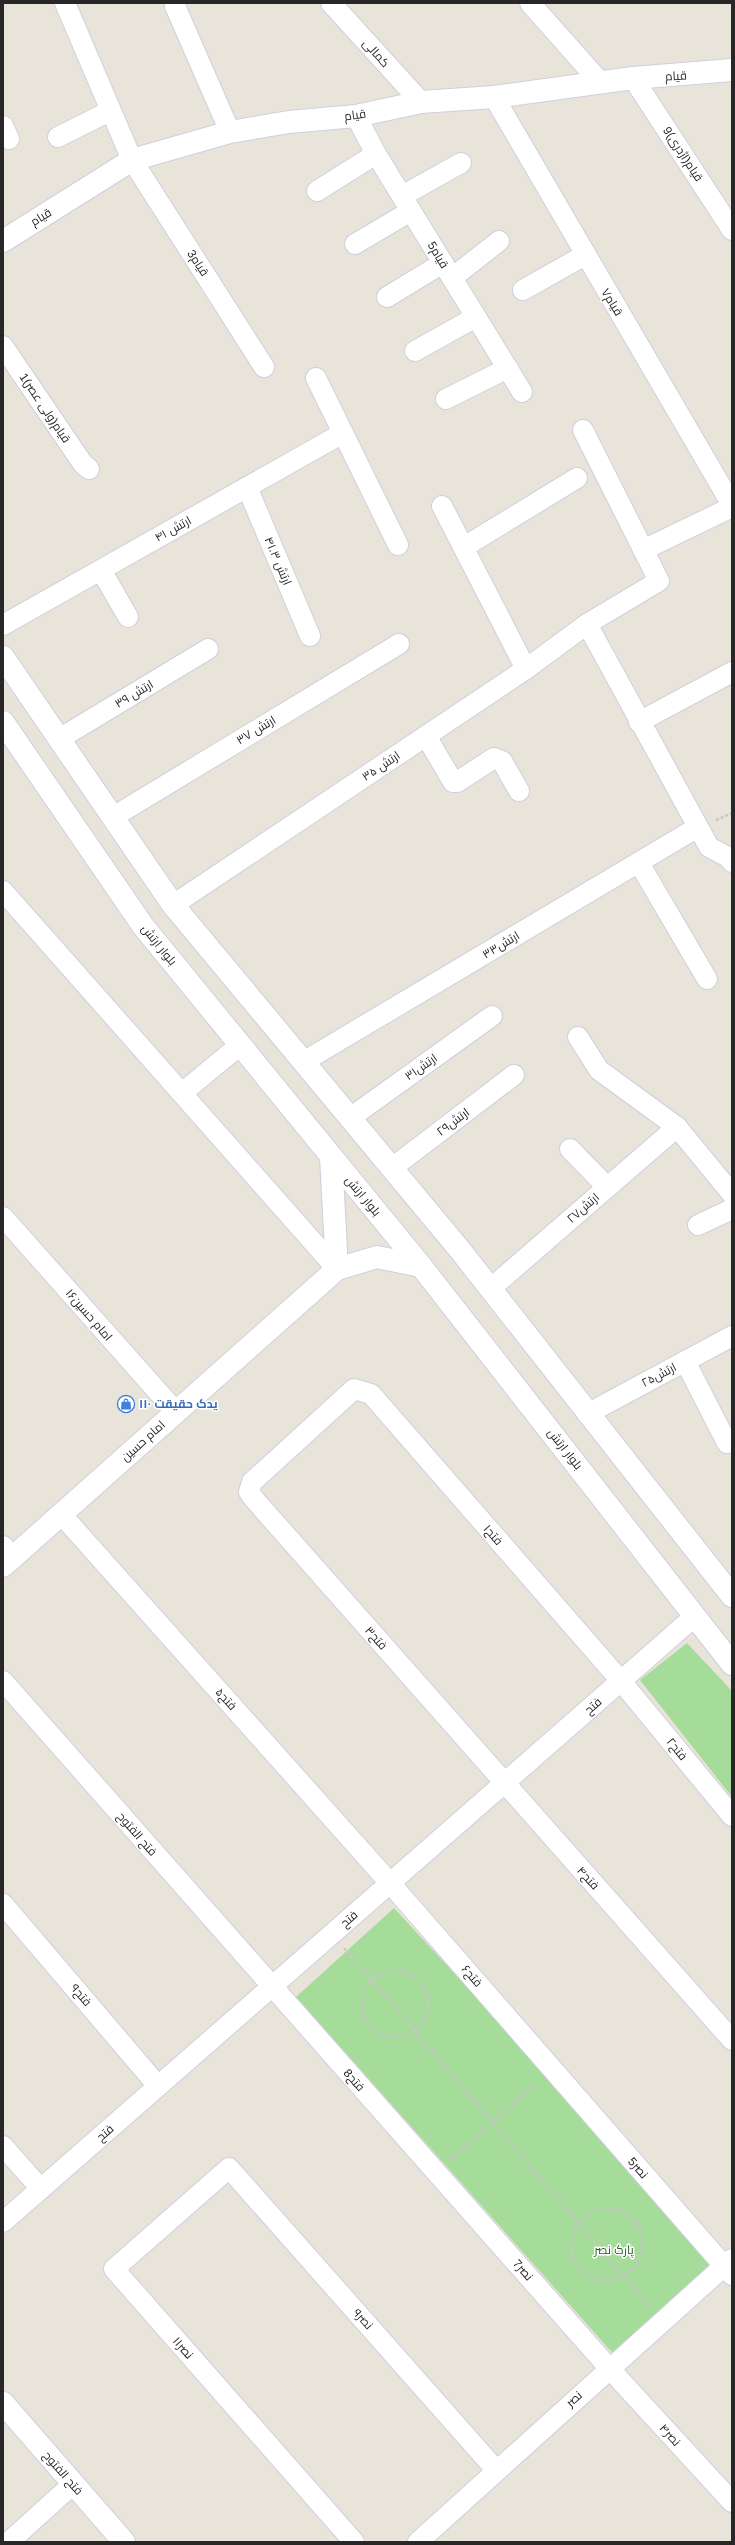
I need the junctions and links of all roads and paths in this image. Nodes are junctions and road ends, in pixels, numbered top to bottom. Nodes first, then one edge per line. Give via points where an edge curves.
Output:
1 (65, 3) edge
2 (331, 3) edge
3 (530, 3) edge
4 (176, 6) dead end
5 (732, 70) edge
6 (633, 78) junction
7 (601, 83) junction
8 (494, 97) junction
9 (421, 102) junction
10 (110, 111) junction
11 (356, 116) junction
12 (230, 132) junction
13 (58, 138) dead end
14 (376, 154) junction
15 (132, 160) junction
16 (461, 163) dead end
17 (317, 191) dead end
18 (406, 203) junction
19 (732, 230) edge
20 (3, 241) edge
21 (499, 241) dead end
22 (355, 244) dead end
23 (585, 255) junction
24 (448, 270) junction
25 (523, 290) dead end
26 (387, 297) dead end
27 (476, 317) junction
28 (3, 346) edge
29 (415, 351) dead end
30 (264, 366) dead end
31 (508, 368) junction
32 (316, 378) dead end
33 (522, 392) dead end
34 (446, 399) dead end
35 (583, 430) dead end
36 (343, 433) junction
37 (90, 469) dead end
38 (577, 478) dead end
39 (247, 487) junction
40 (442, 506) dead end
41 (732, 506) edge
42 (398, 545) dead end
43 (464, 547) junction
44 (644, 550) junction
45 (101, 570) junction
46 (128, 617) dead end
47 (587, 624) junction
48 (3, 625) edge
49 (310, 636) dead end
50 (399, 644) dead end
51 (208, 650) dead end
52 (3, 657) edge
53 (526, 669) junction
54 (732, 672) edge
55 (3, 722) edge
56 (639, 722) junction
57 (426, 736) junction
58 (59, 739) junction
59 (519, 791) dead end
60 (113, 817) junction
61 (698, 827) junction
62 (732, 862) edge
63 (639, 863) junction
64 (3, 890) edge
65 (173, 905) junction
66 (707, 979) dead end
67 (492, 1016) dead end
68 (578, 1037) dead end
69 (240, 1045) junction
70 (303, 1062) junction
71 (514, 1075) dead end
72 (182, 1093) junction
73 (350, 1118) junction
74 (677, 1126) junction
75 (570, 1149) dead end
76 (331, 1157) junction
77 (392, 1168) junction
78 (607, 1188) junction
79 (732, 1194) edge
80 (732, 1209) edge
81 (3, 1217) edge
82 (698, 1225) dead end
83 (422, 1266) junction
84 (337, 1269) junction
85 (490, 1289) junction
86 (732, 1336) edge
87 (685, 1361) junction
88 (364, 1391) joint
89 (176, 1412) junction
90 (587, 1414) junction
91 (727, 1443) dead end
92 (61, 1514) junction
93 (6, 1556) edge
94 (731, 1593) edge
95 (695, 1616) junction
96 (732, 1664) edge
97 (3, 1681) edge
98 (621, 1681) junction
99 (504, 1784) junction
100 (732, 1816) edge
101 (390, 1883) junction
102 (3, 1904) edge
103 (332, 1934) junction
104 (371, 1980) junction
105 (272, 1987) junction
106 (415, 2031) junction
107 (732, 2040) edge
108 (553, 2070) junction
109 (158, 2086) junction
110 (492, 2122) junction
111 (3, 2146) edge
112 (229, 2168) joint
113 (436, 2173) junction
114 (41, 2189) junction
115 (3, 2222) edge
116 (577, 2222) junction
117 (729, 2267) edge
118 (624, 2277) junction
119 (662, 2321) junction
120 (609, 2368) junction
121 (3, 2404) edge
122 (496, 2470) junction
123 (73, 2484) junction
124 (732, 2502) edge
125 (9, 2542) edge
126 (124, 2542) edge
127 (354, 2542) edge
128 (418, 2542) edge

1 - 10 street, قیام3
2 - 9 street, کمالی
3 - 7 street
4 - 12 street
5 - 6 main road, قیام
6 - 7 main road, قیام
6 - 19 street, قیام(اژدری)9
7 - 8 main road, قیام
8 - 9 main road, قیام
8 - 23 street, قیام۷
9 - 11 main road, قیام
10 - 13 street
10 - 15 street, قیام3
11 - 12 main road, قیام via 289,122
11 - 14 street, قیام5
12 - 15 main road, قیام
14 - 17 street
14 - 18 street, قیام5
15 - 20 main road, قیام
15 - 30 street, قیام3
16 - 18 street
18 - 22 street
18 - 24 street, قیام5
21 - 24 street
23 - 25 street
23 - 41 street, قیام۷
24 - 26 street
24 - 27 street, قیام5
27 - 29 street
27 - 31 street, قیام5
28 - 37 street, قیام(ولی عصر)1 via 83,464
31 - 33 street, قیام5
31 - 34 street
32 - 36 street
35 - 44 street
36 - 39 street, ارتش ۴۱
36 - 42 street
38 - 43 street
39 - 45 street, ارتش ۴۱
39 - 49 street, ارتش ۴۱.۳
40 - 43 street
41 - 44 street
43 - 53 street
44 - 47 street, ارتش ۳۵ via 659,581
45 - 46 street
45 - 48 street, ارتش ۴۱
47 - 53 street, ارتش ۳۵
47 - 56 street
50 - 60 street, ارتش ۳۷
51 - 58 street, ارتش ۳۹
52 - 58 main road
53 - 57 street, ارتش ۳۵
54 - 56 street
55 - 69 main road, بلوار ارتش via 143,926
56 - 61 street
57 - 59 street via 453,782 498,758
57 - 65 street, ارتش ۳۵
58 - 60 main road
60 - 65 main road
61 - 62 street via 709,847 728,856
61 - 63 street, ارتش۳۳
63 - 66 street
63 - 70 street, ارتش۳۳
64 - 72 street
65 - 70 main road
67 - 73 street, ارتش۳۱
68 - 74 street via 599,1070
69 - 72 street
69 - 76 main road, بلوار ارتش
70 - 73 main road
71 - 77 street, ارتش۲۹
72 - 84 street
73 - 77 main road
74 - 78 street, ارتش۲۷
74 - 79 street
75 - 78 street
76 - 83 main road, بلوار ارتش
76 - 84 main road
77 - 85 main road
78 - 85 street, ارتش۲۷
80 - 82 street
81 - 89 street, امام حسین۱۶
83 - 84 main road via 377,1257
83 - 95 main road, بلوار ارتش
84 - 89 main road, امام حسین
85 - 90 main road
86 - 87 street, ارتش۲۵
87 - 90 street, ارتش۲۵
87 - 91 street
88 - 98 street, ۱فتح via 371,1394
88 - 99 street, ۳فتح via 354,1389 252,1482 249,1492
89 - 92 main road, امام حسین
90 - 94 main road
92 - 93 main road, امام حسین
92 - 101 street, ۵فتح
95 - 96 main road, بلوار ارتش
95 - 98 street, فتح
97 - 105 street, فتح الفتوح
98 - 99 street, فتح
98 - 100 street, ۲فتح
99 - 101 street, فتح
99 - 107 street, فتح۴
101 - 103 street, فتح
101 - 108 street, ۶فتح
102 - 109 street, ۹فتح
103 - 104 path
103 - 105 street, فتح
104 - 106 path
104 - 106 path via 363,1994 362,2011 370,2026 383,2035 399,2037
104 - 106 path via 388,1971 406,1972 421,1982 429,1999 426,2017
105 - 109 street, فتح
105 - 113 street, 8فتح
106 - 110 path
108 - 110 path
108 - 117 street, 5نصر
109 - 114 street, فتح
110 - 113 path
110 - 116 path
111 - 114 street
112 - 122 street, ۹نصر
112 - 127 street, ۱۱نصر via 114,2269
113 - 120 street, 7نصر
114 - 115 street, فتح
116 - 118 path
116 - 118 path via 570,2237 571,2253 578,2268 592,2277 608,2281
116 - 118 path via 592,2210 610,2207 628,2214 640,2228 644,2247 638,2264
117 - 119 street, نصر
118 - 119 path
119 - 120 street, نصر
120 - 122 street, نصر
120 - 124 street, ۴نصر
121 - 123 main road, فتح الفتوح
122 - 128 street, نصر
123 - 125 street
123 - 126 main road, فتح الفتوح

